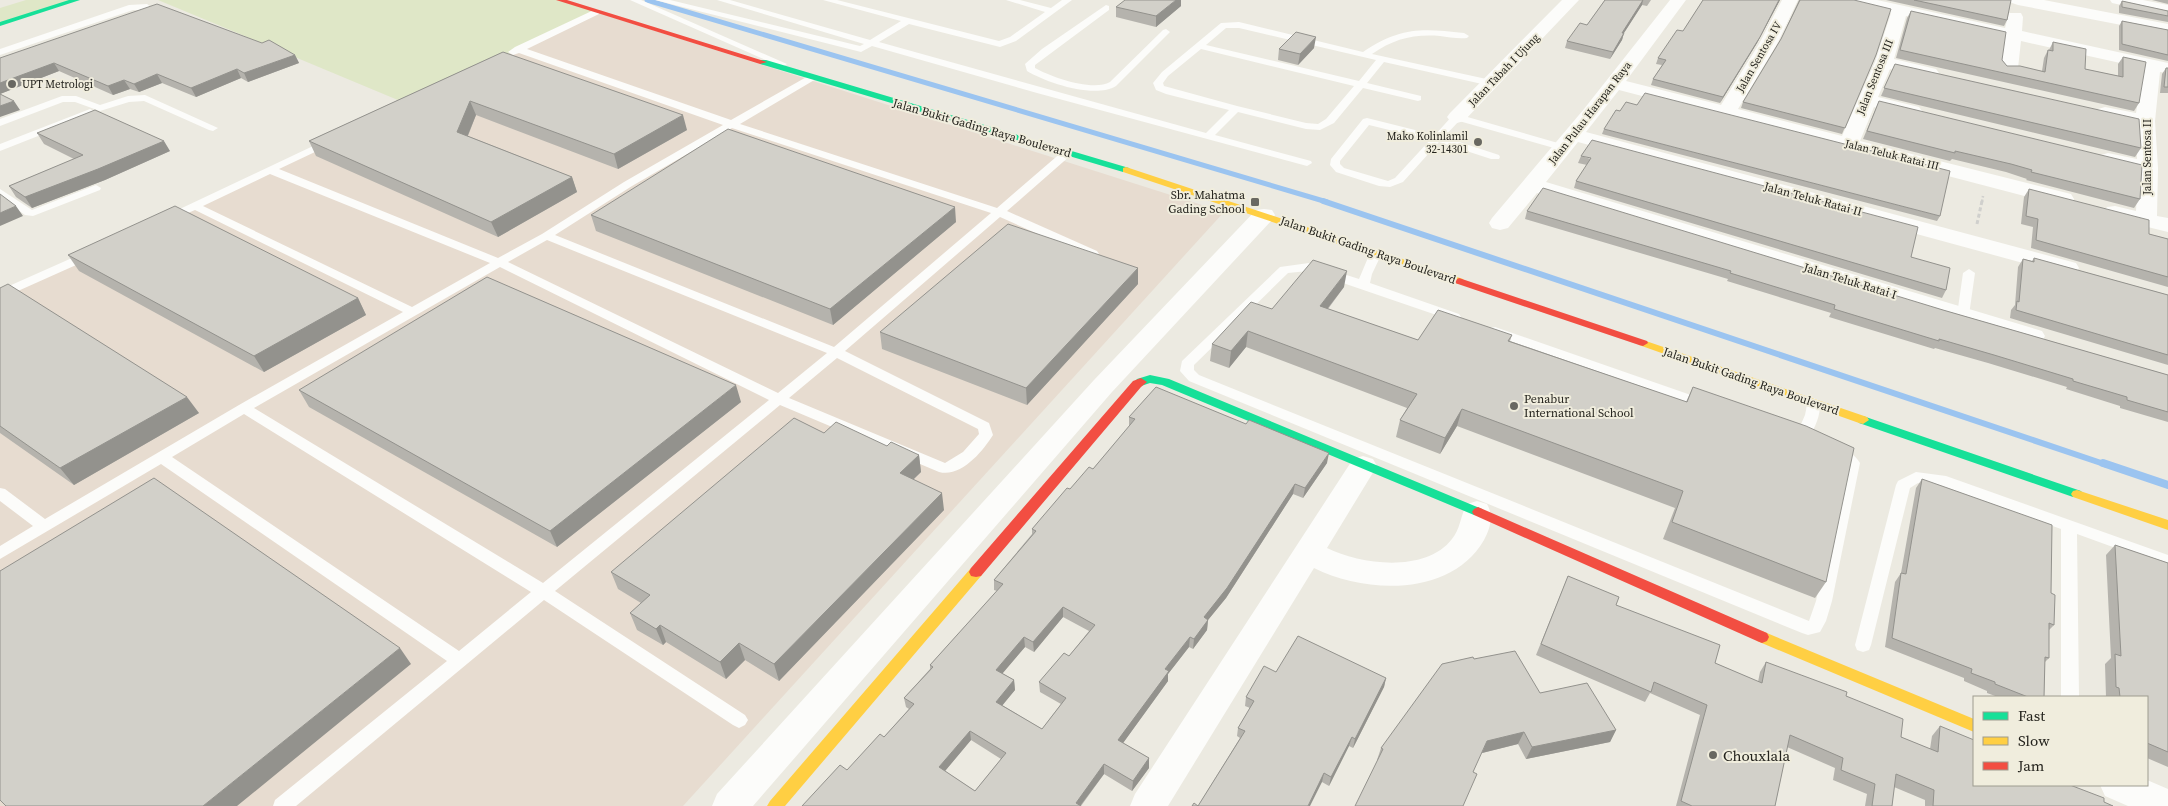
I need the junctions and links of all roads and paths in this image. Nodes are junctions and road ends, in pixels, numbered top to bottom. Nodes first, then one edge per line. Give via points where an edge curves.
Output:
1 (76, 0) edge
2 (560, 0) edge
3 (634, 0) edge
4 (659, 0) edge
5 (827, 0) edge
6 (1010, 0) edge
7 (1068, 0) edge
8 (1571, 0) edge
9 (1678, 0) edge
10 (1790, 0) edge
11 (1854, 0) edge
12 (2017, 0) edge
13 (2118, 0) edge
14 (727, 1) edge
15 (610, 4) dead end
16 (2088, 7) edge
17 (1106, 8) dead end
18 (1900, 10) junction
19 (2168, 10) edge
20 (1052, 11) junction
21 (149, 12) edge
22 (596, 12) junction
23 (909, 20) junction
24 (0, 24) edge
25 (2168, 30) edge
26 (1166, 32) dead end
27 (2013, 35) junction
28 (1464, 36) dead end
29 (872, 42) junction
30 (1200, 46) junction
31 (518, 50) junction
32 (0, 52) edge
33 (1366, 54) junction
34 (501, 58) edge
35 (1382, 59) junction
36 (1884, 62) junction
37 (2160, 66) edge
38 (2009, 68) edge
39 (813, 77) junction
40 (1950, 78) edge
41 (1058, 80) junction
42 (1491, 84) junction
43 (1616, 84) junction
44 (1360, 86) junction
45 (1040, 91) junction
46 (1418, 98) dead end
47 (1867, 100) junction
48 (100, 108) junction
49 (1236, 109) junction
50 (2088, 109) edge
51 (1726, 113) junction
52 (1932, 116) edge
53 (1457, 117) junction
54 (2145, 121) junction
55 (0, 123) edge
56 (731, 124) junction
57 (213, 128) dead end
58 (343, 134) edge
59 (1574, 134) junction
60 (1208, 136) junction
61 (1436, 138) junction
62 (1849, 144) junction
63 (1554, 146) dead end
64 (0, 148) edge
65 (1067, 153) junction
66 (2092, 155) edge
67 (1495, 157) dead end
68 (1307, 163) dead end
69 (2148, 168) junction
70 (271, 170) junction
71 (1987, 179) junction
72 (1534, 184) junction
73 (96, 188) dead end
74 (0, 192) edge
75 (195, 206) junction
76 (999, 212) junction
77 (1264, 215) junction
78 (2146, 220) junction
79 (161, 221) edge
80 (1500, 223) dead end
81 (2168, 225) edge
82 (546, 236) junction
83 (1973, 241) junction
84 (100, 249) edge
85 (1376, 253) junction
86 (1093, 254) edge
87 (500, 263) junction
88 (1969, 273) dead end
89 (2084, 273) edge
90 (1364, 285) junction
91 (0, 295) edge
92 (414, 313) junction
93 (1963, 315) junction
94 (1467, 321) edge
95 (1485, 328) edge
96 (2056, 343) edge
97 (836, 352) junction
98 (779, 399) junction
99 (1813, 403) junction
100 (244, 408) junction
101 (1718, 409) edge
102 (161, 457) junction
103 (1364, 466) junction
104 (0, 492) edge
105 (1477, 512) junction
106 (2168, 525) edge
107 (44, 526) junction
108 (2069, 526) junction
109 (1308, 552) junction
110 (0, 553) edge
111 (2168, 561) edge
112 (544, 592) junction
113 (1863, 645) dead end
114 (460, 661) junction
115 (2070, 696) edge
116 (739, 720) dead end
117 (1973, 726) edge
118 (2120, 786) edge
119 (282, 806) edge
120 (730, 806) edge
121 (775, 806) edge
122 (1148, 806) edge
123 (2168, 806) edge

1 - 24 street
2 - 22 street, Jalan Bukit Gading Raya Boulevard
3 - 39 lane
4 - 29 lane via 860,49
5 - 23 lane
6 - 20 lane
7 - 20 lane
8 - 42 street, Jalan Tabah I Ujung
9 - 43 street, Jalan Pulau Harapan Raya
10 - 51 street, Jalan Sentosa IV via 1768,44
11 - 18 street
12 - 16 street
12 - 27 street
13 - 19 street
14 - 29 lane
15 - 22 street
16 - 25 street
17 - 41 lane via 1030,64 1030,69 1035,72
18 - 27 street
18 - 36 street, Jalan Sentosa III
20 - 23 lane via 1013,39 1000,44
21 - 32 lane via 147,7 132,7
22 - 31 lane
22 - 39 street, Jalan Bukit Gading Raya Boulevard
23 - 29 lane
26 - 41 lane via 1106,88
27 - 37 street
27 - 38 street
28 - 33 lane via 1404,34 1391,38
29 - 45 lane
30 - 33 lane via 1224,25 1230,24
30 - 44 lane
30 - 49 lane via 1165,74 1158,83 1159,88
31 - 34 lane
31 - 56 lane
33 - 35 lane
35 - 42 lane
35 - 44 lane
36 - 40 street
36 - 47 street, Jalan Sentosa III
37 - 54 street, Jalan Sentosa II
39 - 56 lane
39 - 65 street, Jalan Bukit Gading Raya Boulevard
41 - 45 lane
42 - 53 street, Jalan Tabah I Ujung
43 - 51 street, Jalan Teluk Ratai III
43 - 59 street, Jalan Pulau Harapan Raya
44 - 46 lane
44 - 49 lane via 1330,122 1320,127
45 - 60 lane
47 - 52 street
47 - 62 street, Jalan Sentosa III
48 - 55 lane via 76,99 62,99
48 - 57 lane via 128,99 145,98
48 - 64 lane
49 - 60 lane
50 - 54 street
51 - 62 street, Jalan Teluk Ratai III
53 - 61 lane, Jalan Tabah I Ujung
53 - 63 lane
54 - 69 street, Jalan Sentosa II
56 - 76 lane
56 - 82 lane
58 - 70 lane
59 - 72 street, Jalan Pulau Harapan Raya
59 - 83 street, Jalan Teluk Ratai II
60 - 68 lane
61 - 61 lane, Jalan Tabah I Ujung via 1367,121 1335,165 1340,170 1390,184 1399,180
61 - 67 lane
62 - 71 street, Jalan Teluk Ratai III
65 - 76 lane
65 - 77 street, Jalan Bukit Gading Raya Boulevard
66 - 69 street
69 - 78 street, Jalan Sentosa II
70 - 75 lane
70 - 87 lane
71 - 78 street, Jalan Teluk Ratai III
71 - 83 path
72 - 80 street, Jalan Pulau Harapan Raya
72 - 93 street, Jalan Teluk Ratai I
73 - 74 lane via 33,214
75 - 79 lane
75 - 92 lane
76 - 86 lane
76 - 97 lane
77 - 85 street, Jalan Bukit Gading Raya Boulevard
77 - 120 street via 1103,386
78 - 81 street, Jalan Teluk Ratai III
82 - 87 lane
82 - 97 lane
83 - 89 street, Jalan Teluk Ratai II
84 - 91 lane
85 - 90 lane
85 - 99 street, Jalan Bukit Gading Raya Boulevard
87 - 92 lane
87 - 98 lane
88 - 93 lane
90 - 94 lane
90 - 99 lane via 1309,267 1284,270 1187,364 1187,371 1201,381 1808,628 1814,627 1818,621 1824,600 1853,462 1840,453 1798,437 1812,415
92 - 100 lane
93 - 96 street, Jalan Teluk Ratai I
95 - 101 lane
97 - 98 lane
97 - 98 lane via 984,426 986,435 965,460 954,467 944,468
98 - 112 lane
99 - 106 street, Jalan Bukit Gading Raya Boulevard
100 - 102 lane
100 - 112 lane
102 - 107 lane
102 - 114 lane
103 - 105 street
103 - 109 street
103 - 121 street via 1165,382 1150,379 1137,384
104 - 107 lane
105 - 109 street via 1472,534 1457,553 1434,567 1404,574 1363,572 1338,566
105 - 117 street via 1846,674
107 - 110 lane
108 - 111 lane
108 - 113 lane via 1941,480 1916,477 1902,485
108 - 115 lane
109 - 122 street
112 - 114 lane
112 - 116 lane
114 - 119 lane
118 - 123 street

